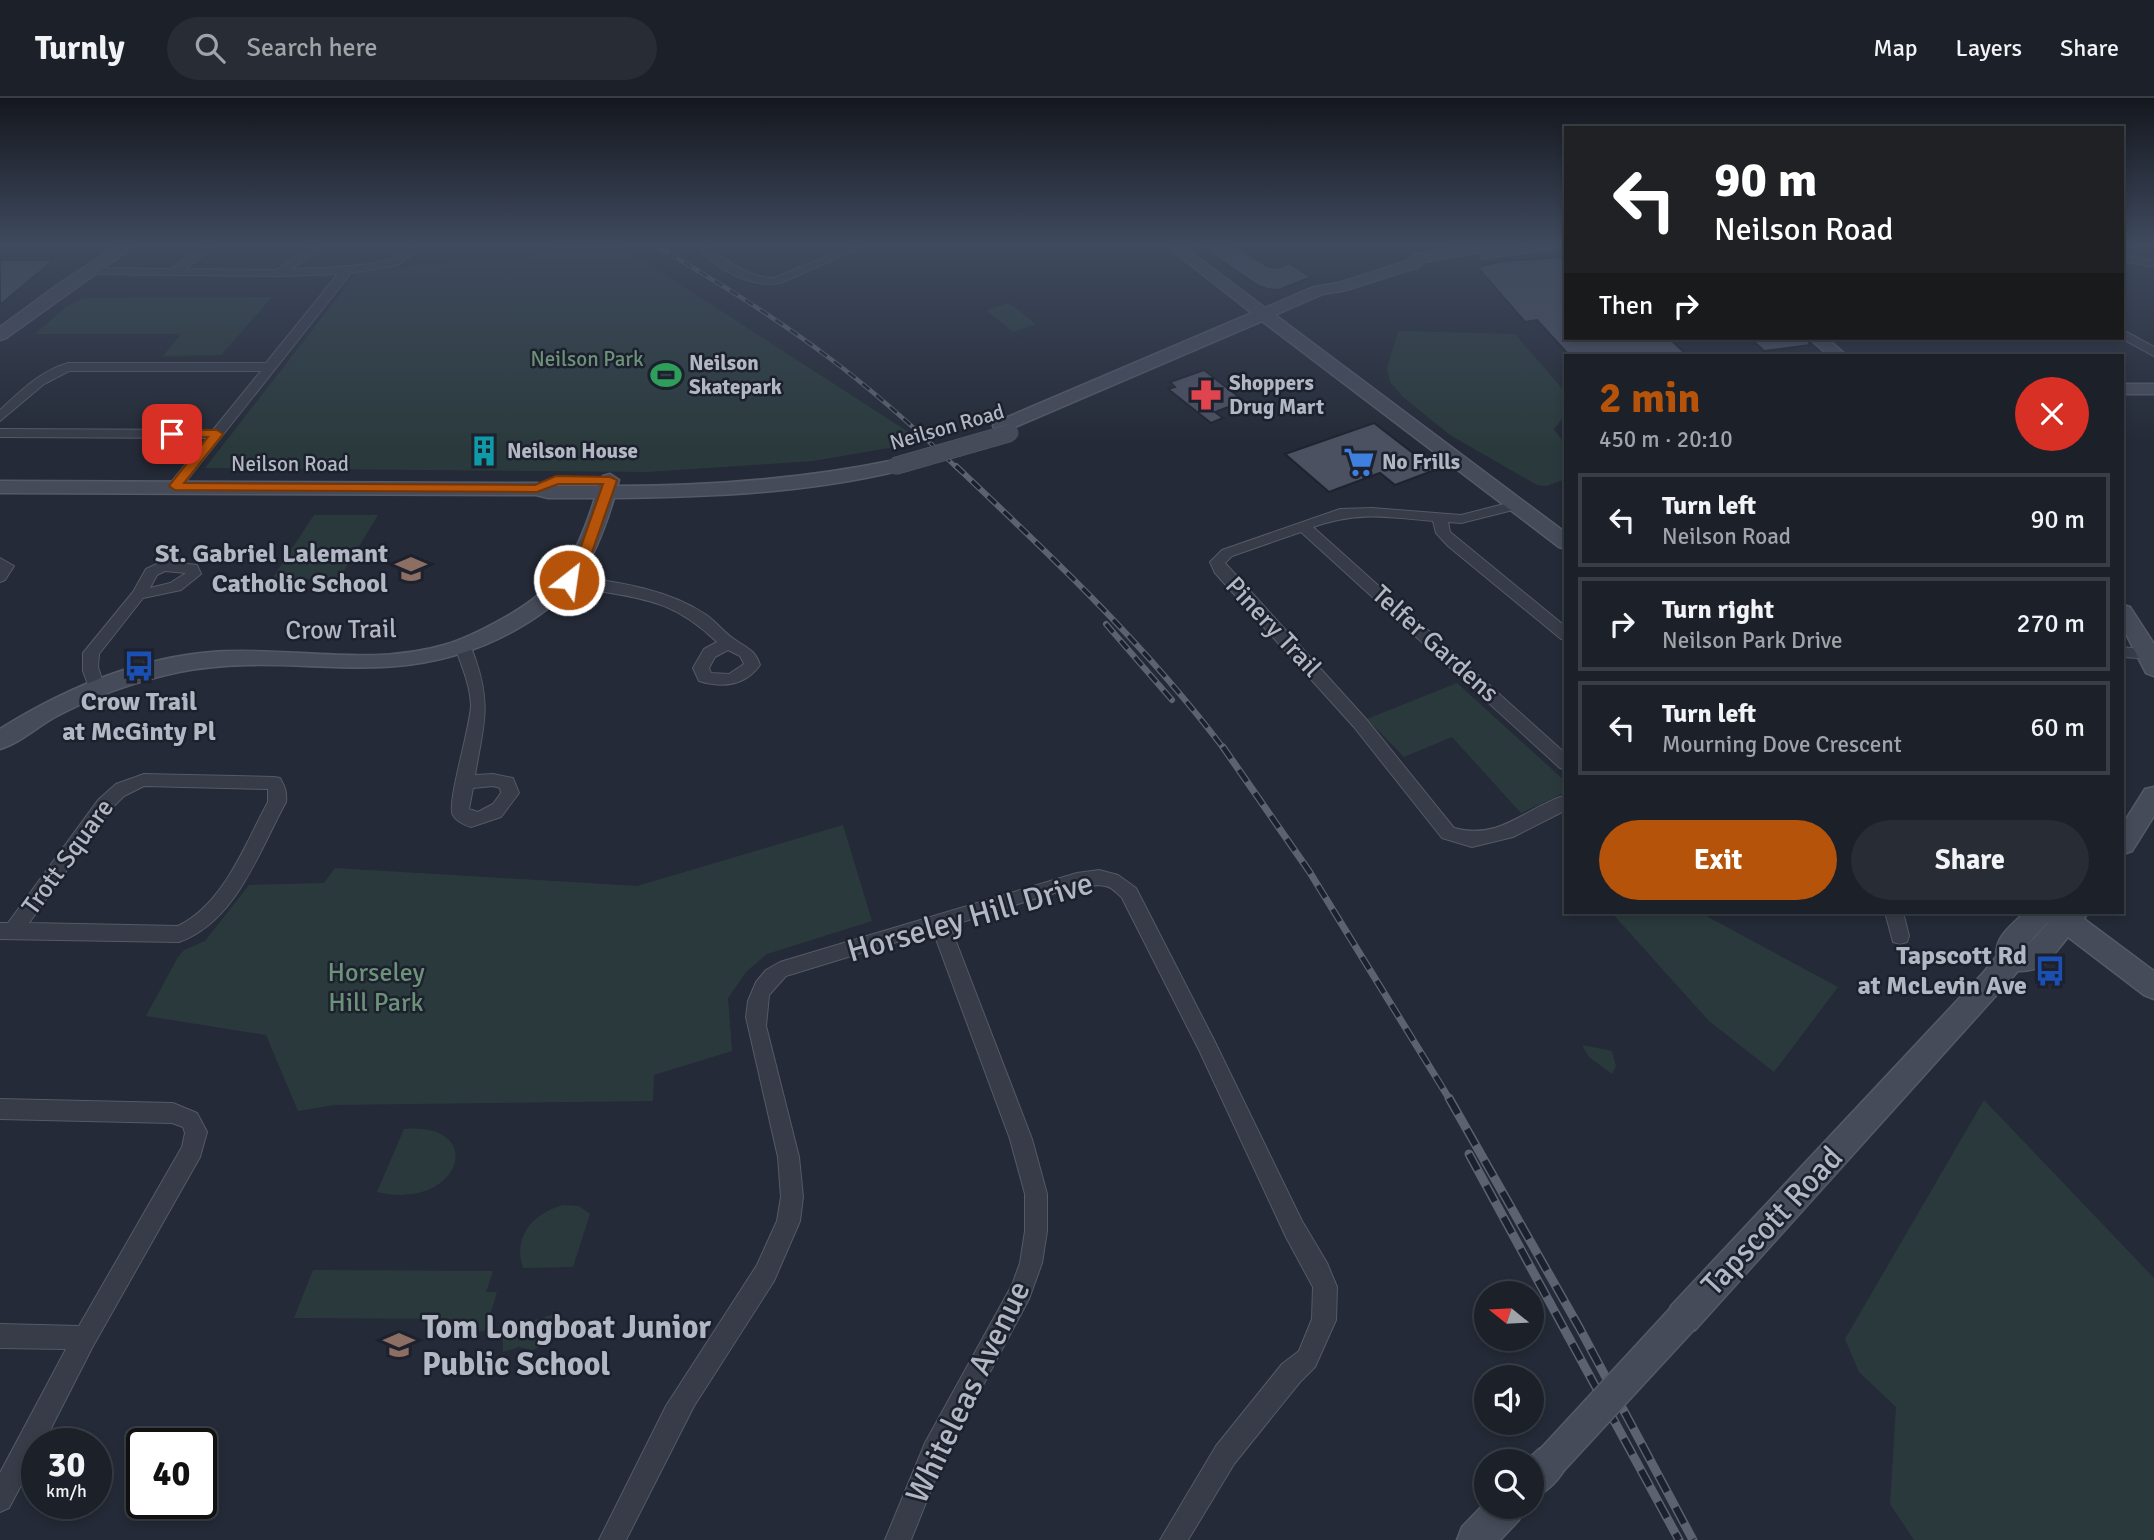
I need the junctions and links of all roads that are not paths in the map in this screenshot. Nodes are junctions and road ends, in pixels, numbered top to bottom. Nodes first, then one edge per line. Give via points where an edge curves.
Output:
1 (33, 311) edge
2 (314, 311) edge
3 (1259, 311) edge
4 (1288, 311) edge
5 (1268, 318) junction
6 (0, 335) edge
7 (2124, 335) edge
8 (1819, 340) edge
9 (1834, 340) edge
10 (2154, 352) edge
11 (1837, 354) edge
12 (1851, 354) edge
13 (269, 367) junction
14 (2124, 389) edge
15 (2154, 389) edge
16 (0, 417) edge
17 (0, 433) edge
18 (217, 434) junction
19 (175, 486) junction
20 (608, 486) junction
21 (0, 487) edge
22 (1516, 505) junction
23 (1440, 519) junction
24 (1302, 525) junction
25 (1564, 541) edge
26 (0, 563) edge
27 (0, 577) edge
28 (569, 580) junction
29 (139, 594) dead end
30 (2124, 614) edge
31 (1564, 633) edge
32 (727, 643) dead end
33 (463, 647) junction
34 (2124, 652) edge
35 (2152, 660) edge
36 (97, 689) junction
37 (0, 740) edge
38 (1564, 762) edge
39 (463, 783) dead end
40 (2154, 796) edge
41 (1564, 803) edge
42 (2124, 842) edge
43 (1894, 914) edge
44 (2039, 914) edge
45 (2066, 915) edge
46 (940, 924) junction
47 (6, 931) edge
48 (1900, 936) dead end
49 (2011, 959) junction
50 (2154, 987) edge
51 (0, 1109) edge
52 (0, 1335) edge
53 (85, 1338) junction
54 (1544, 1468) edge
55 (0, 1499) edge
56 (1495, 1519) edge
57 (901, 1539) edge
58 (612, 1540) edge
59 (1173, 1540) edge
60 (1475, 1540) edge

1 - 6 street
2 - 13 street
3 - 5 street
4 - 5 street, Neilson Road
5 - 20 street, Neilson Road, bridge via 1006,430 814,482 761,488
5 - 22 street
7 - 10 street
8 - 11 street
9 - 12 street
13 - 16 street via 68,367 41,379
13 - 18 street
14 - 15 street
17 - 18 street
18 - 19 street
19 - 20 street, Neilson Road via 548,492
19 - 21 street, Neilson Road
20 - 28 street, Crow Trail via 585,555
22 - 23 street, Pinery Trail via 1477,516
22 - 25 street
23 - 24 street, Pinery Trail via 1351,512
23 - 31 street via 1443,533
24 - 38 street, Telfer Gardens
24 - 41 street, Pinery Trail via 1227,553 1217,562 1220,570 1360,723 1448,833 1472,840 1507,832
26 - 27 street via 7,566
28 - 32 street via 669,601 705,621
28 - 33 street, Crow Trail via 529,614
29 - 36 street via 91,653 91,678
30 - 35 street
33 - 36 street, Crow Trail via 385,661 209,661 159,669
33 - 39 street via 479,706
34 - 35 street
36 - 37 street, Crow Trail
40 - 42 street
43 - 48 street
44 - 49 street, Tapscott Road via 2009,946
45 - 49 street, Tapscott Road via 2031,960
45 - 50 street
46 - 57 street, Whiteleas Avenue via 1021,1139 1036,1194 1036,1231 1021,1291 934,1452
46 - 58 street, Horseley Hill Drive via 780,970 764,984 754,1005 756,1026 789,1159 792,1199 788,1221 772,1262 685,1397
46 - 59 street, Horseley Hill Drive via 1077,880 1104,877 1122,884 1201,1034 1294,1229 1320,1271 1325,1287 1324,1320 1317,1341 1307,1359 1225,1455
47 - 47 street, Trott Square via 179,934 193,928 220,901 277,802 274,783 144,780 124,787 109,799
49 - 54 street, Tapscott Road, bridge
51 - 53 street via 173,1113 190,1120 196,1132 192,1150
52 - 53 street
53 - 55 street
56 - 60 street

